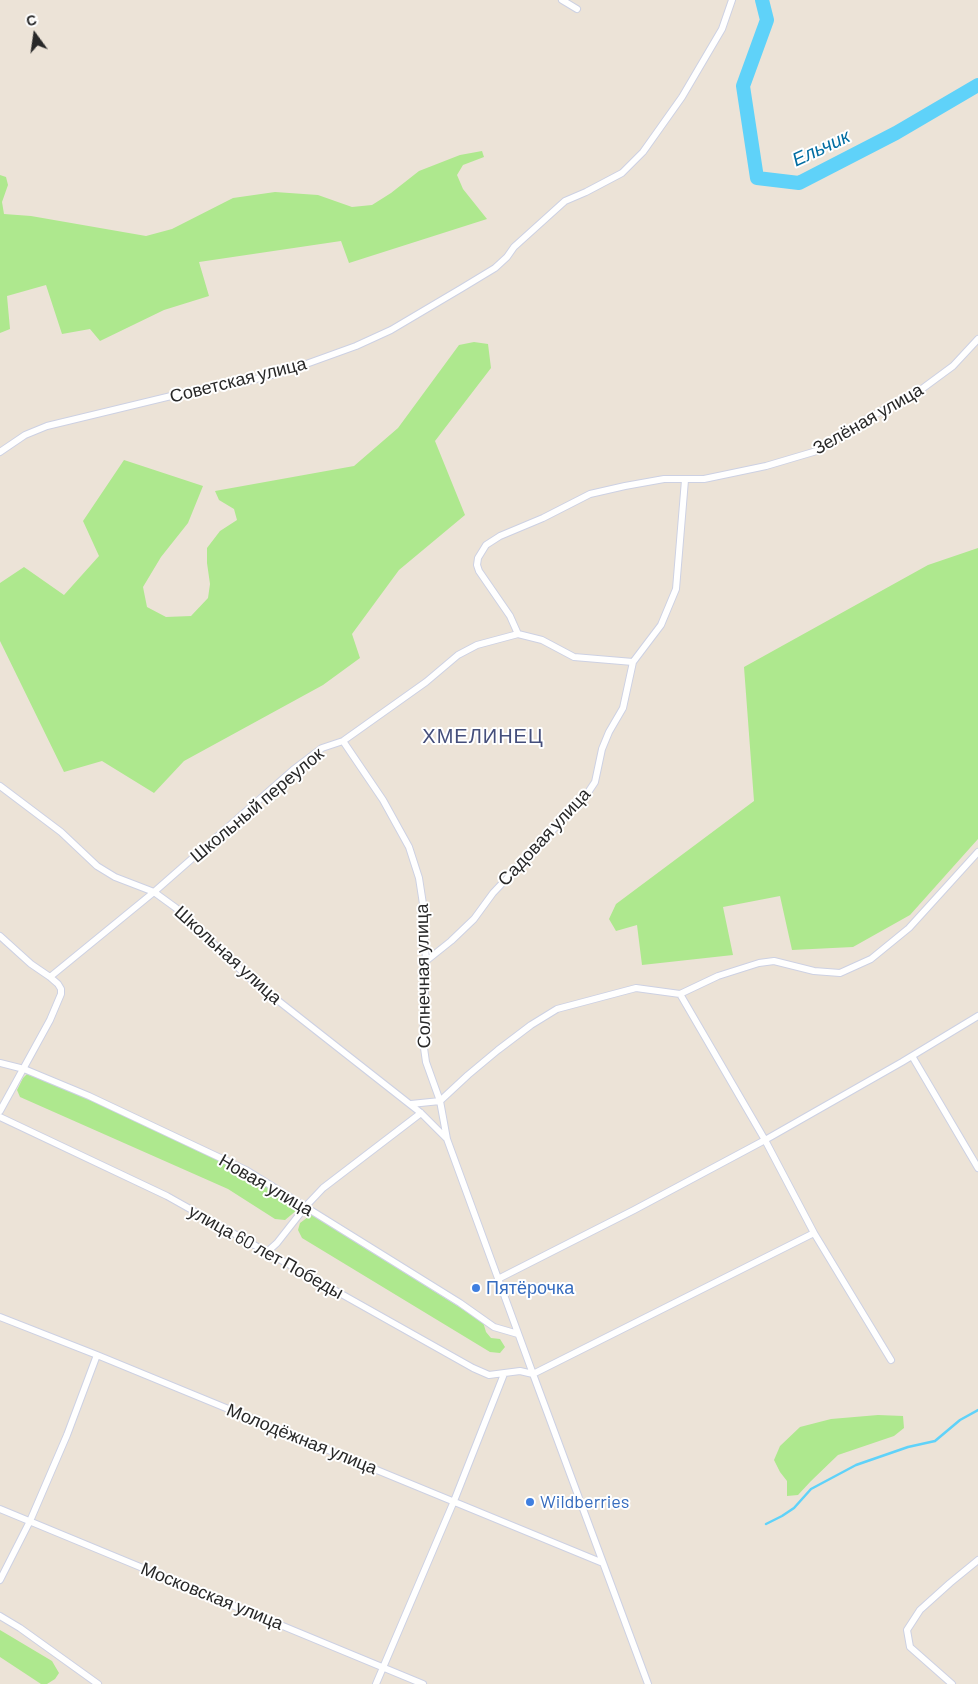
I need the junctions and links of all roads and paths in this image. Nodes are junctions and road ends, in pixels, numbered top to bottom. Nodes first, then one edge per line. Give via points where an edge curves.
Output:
1 (562, 0) edge
2 (732, 0) edge
3 (577, 8) dead end
4 (978, 339) edge
5 (0, 452) edge
6 (684, 480) junction
7 (518, 634) junction
8 (633, 662) junction
9 (343, 741) junction
10 (0, 786) edge
11 (978, 852) edge
12 (154, 892) junction
13 (0, 936) edge
14 (426, 960) junction
15 (50, 977) junction
16 (680, 994) junction
17 (978, 1016) edge
18 (912, 1056) junction
19 (0, 1063) edge
20 (24, 1069) junction
21 (440, 1101) junction
22 (411, 1104) junction
23 (0, 1111) edge
24 (421, 1113) junction
25 (0, 1117) edge
26 (447, 1138) junction
27 (765, 1140) junction
28 (978, 1168) edge
29 (306, 1206) junction
30 (814, 1233) junction
31 (267, 1252) junction
32 (498, 1279) junction
33 (0, 1317) edge
34 (518, 1334) junction
35 (96, 1355) junction
36 (891, 1360) dead end
37 (504, 1374) junction
38 (533, 1374) junction
39 (454, 1501) junction
40 (0, 1509) edge
41 (30, 1521) junction
42 (978, 1560) edge
43 (603, 1563) junction
44 (0, 1580) edge
45 (0, 1616) edge
46 (383, 1667) junction
47 (98, 1684) edge
48 (376, 1684) edge
49 (423, 1684) edge
50 (648, 1684) edge
51 (952, 1684) edge

1 - 3 street
2 - 5 street, Советская улица via 722,29 682,97 643,152 622,173 565,201 495,268 391,330 356,346 284,372 47,426 25,435
4 - 6 street, Зелёная улица via 953,366 914,394 870,417 820,450 704,480
6 - 7 street, Зелёная улица via 664,479 590,494 486,545 478,558 479,571 510,616
6 - 8 street via 676,589 661,625
7 - 8 street, Школьный переулок via 542,640 574,657
7 - 9 street, Школьный переулок via 477,645 458,655
8 - 14 street, Садовая улица via 622,708 602,749 594,782 587,794 492,893 474,919
9 - 12 street, Школьный переулок via 322,748 293,770
9 - 14 street, Солнечная улица via 383,800 409,847 423,904
10 - 12 street, Школьная улица via 61,832 97,866 115,877
11 - 16 street via 909,928 871,959 840,973 814,971 774,961 759,963 718,976
12 - 15 street, Школьный переулок
12 - 22 street, Школьная улица via 176,908 248,977
13 - 15 street
14 - 21 street, Солнечная улица via 422,1041
15 - 20 street via 58,984 61,994
16 - 21 street via 636,988 557,1009 498,1050
16 - 27 street
17 - 18 street
18 - 27 street
18 - 28 street
19 - 20 street, Новая улица
20 - 23 street
20 - 29 street, Новая улица via 90,1096 246,1170
21 - 22 street
21 - 26 street, Солнечная улица
22 - 24 street, Школьная улица
24 - 26 street, Школьная улица
24 - 29 street via 323,1188
25 - 31 street, улица 60 лет Победы via 167,1196
26 - 32 street, Солнечная улица
27 - 30 street
27 - 32 street
29 - 31 street
29 - 34 street, Новая улица via 494,1328
30 - 36 street
30 - 38 street
31 - 37 street, улица 60 лет Победы via 473,1368 489,1374
32 - 34 street, Солнечная улица
33 - 35 street, Молодёжная улица
34 - 38 street, Солнечная улица
35 - 39 street, Молодёжная улица
35 - 41 street via 67,1435
37 - 38 street, улица 60 лет Победы
37 - 39 street
38 - 43 street, Солнечная улица
39 - 43 street, Молодёжная улица
39 - 46 street
40 - 41 street, Московская улица
41 - 44 street
41 - 46 street, Московская улица
42 - 51 street via 920,1610 907,1630 910,1647
43 - 50 street, Солнечная улица
45 - 47 street
46 - 48 street
46 - 49 street, Московская улица

